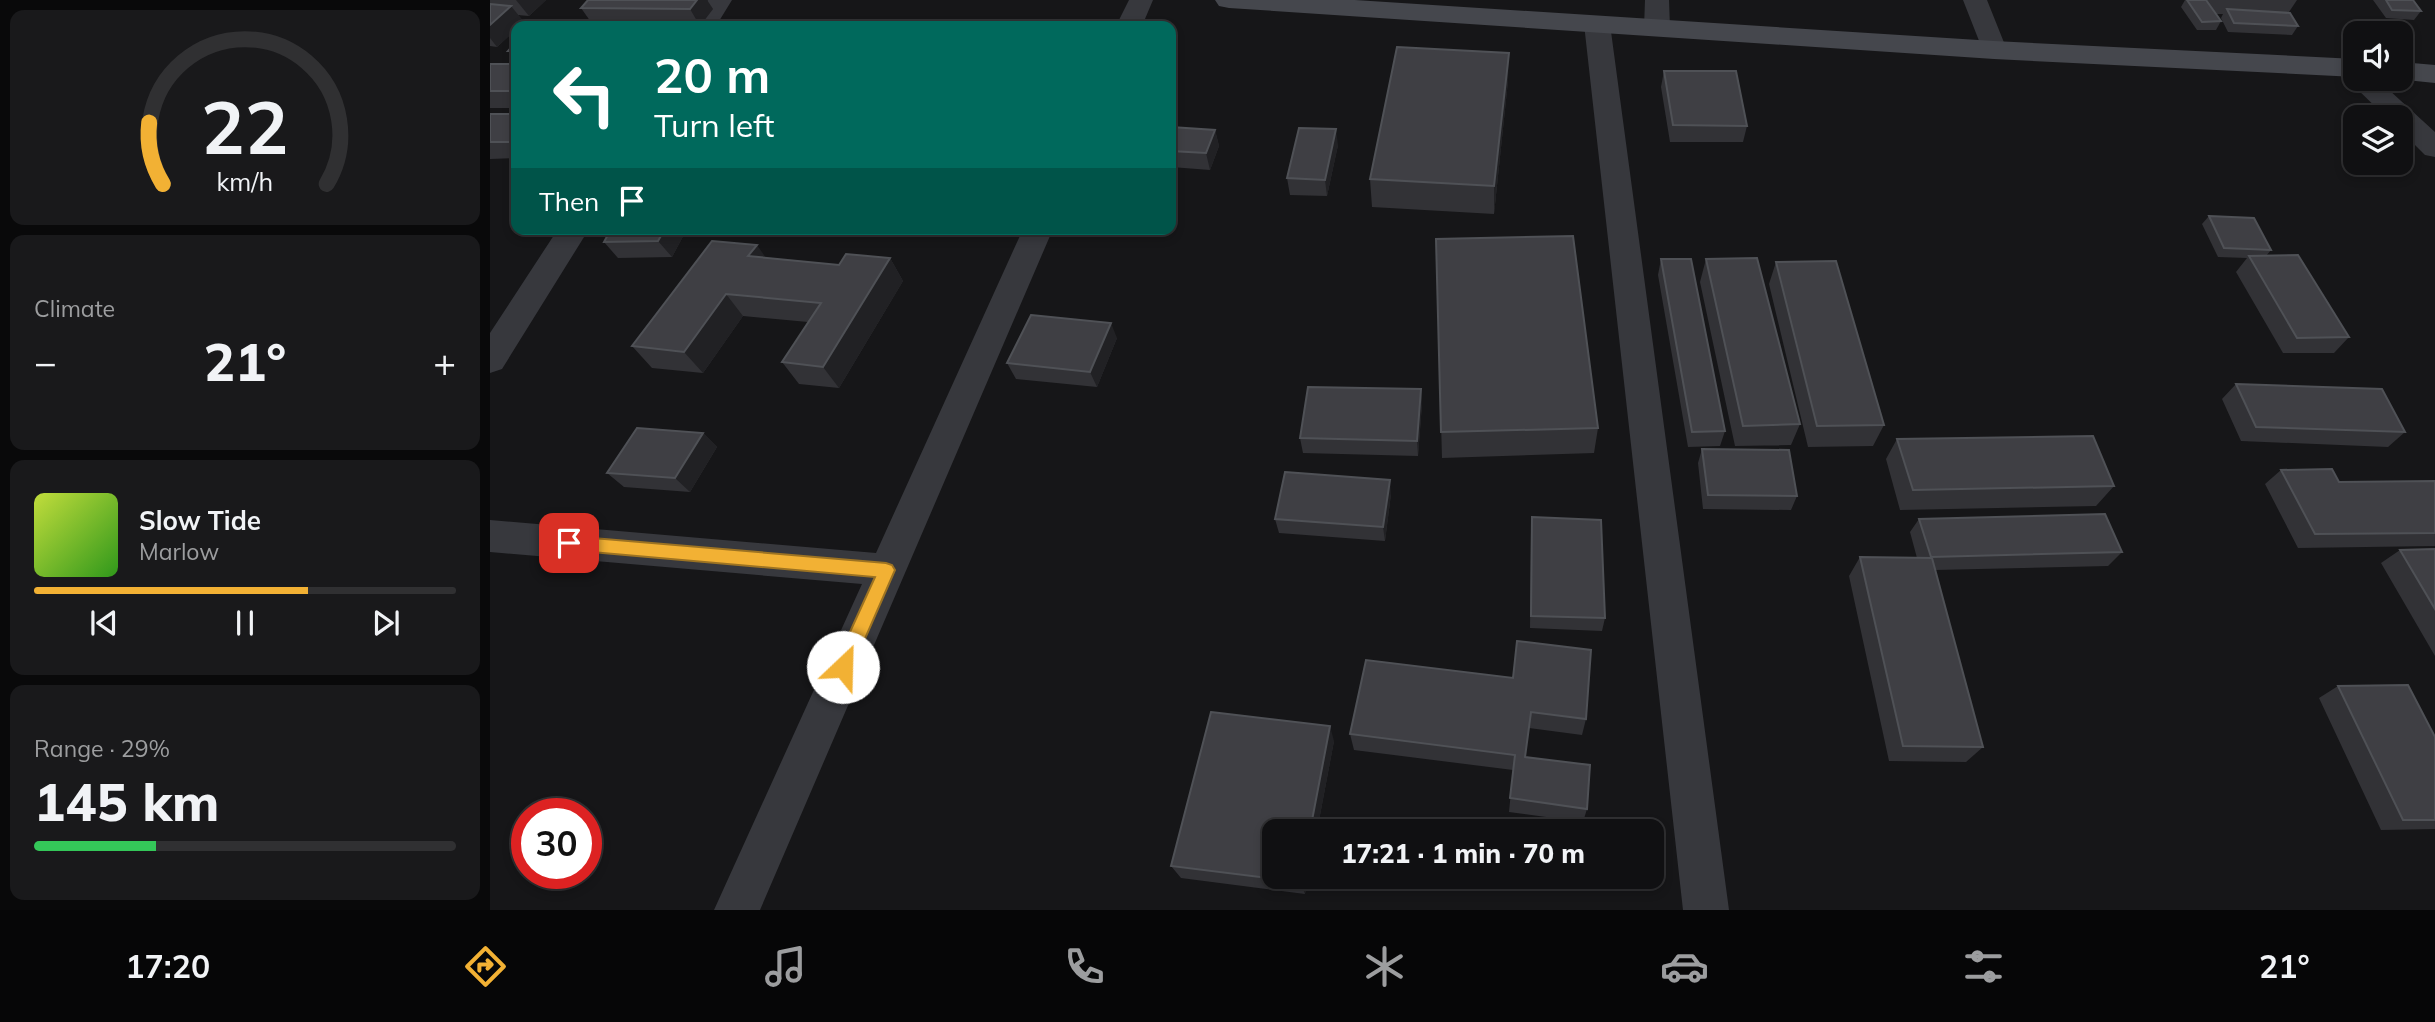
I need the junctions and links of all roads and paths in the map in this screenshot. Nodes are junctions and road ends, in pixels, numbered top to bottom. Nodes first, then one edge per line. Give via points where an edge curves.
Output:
1 (720, 0) edge
2 (1140, 0) edge
3 (1229, 0) edge
4 (1657, 0) edge
5 (1975, 0) edge
6 (706, 21) edge
7 (1131, 21) edge
8 (1597, 24) junction
9 (1657, 28) junction
10 (1994, 50) junction
11 (2343, 71) edge
12 (2413, 72) edge
13 (2435, 74) edge
14 (2376, 91) edge
15 (2435, 148) edge
16 (569, 235) edge
17 (1035, 235) edge
18 (490, 360) edge
19 (490, 536) edge
20 (886, 570) junction
21 (737, 910) edge
22 (1706, 910) edge

1 - 6 street
2 - 7 street
3 - 8 main road
4 - 9 street
5 - 10 street
8 - 9 main road
8 - 22 street
9 - 10 main road
10 - 11 main road
12 - 13 main road
14 - 15 street
16 - 18 street
17 - 20 street
19 - 20 street
20 - 21 street

